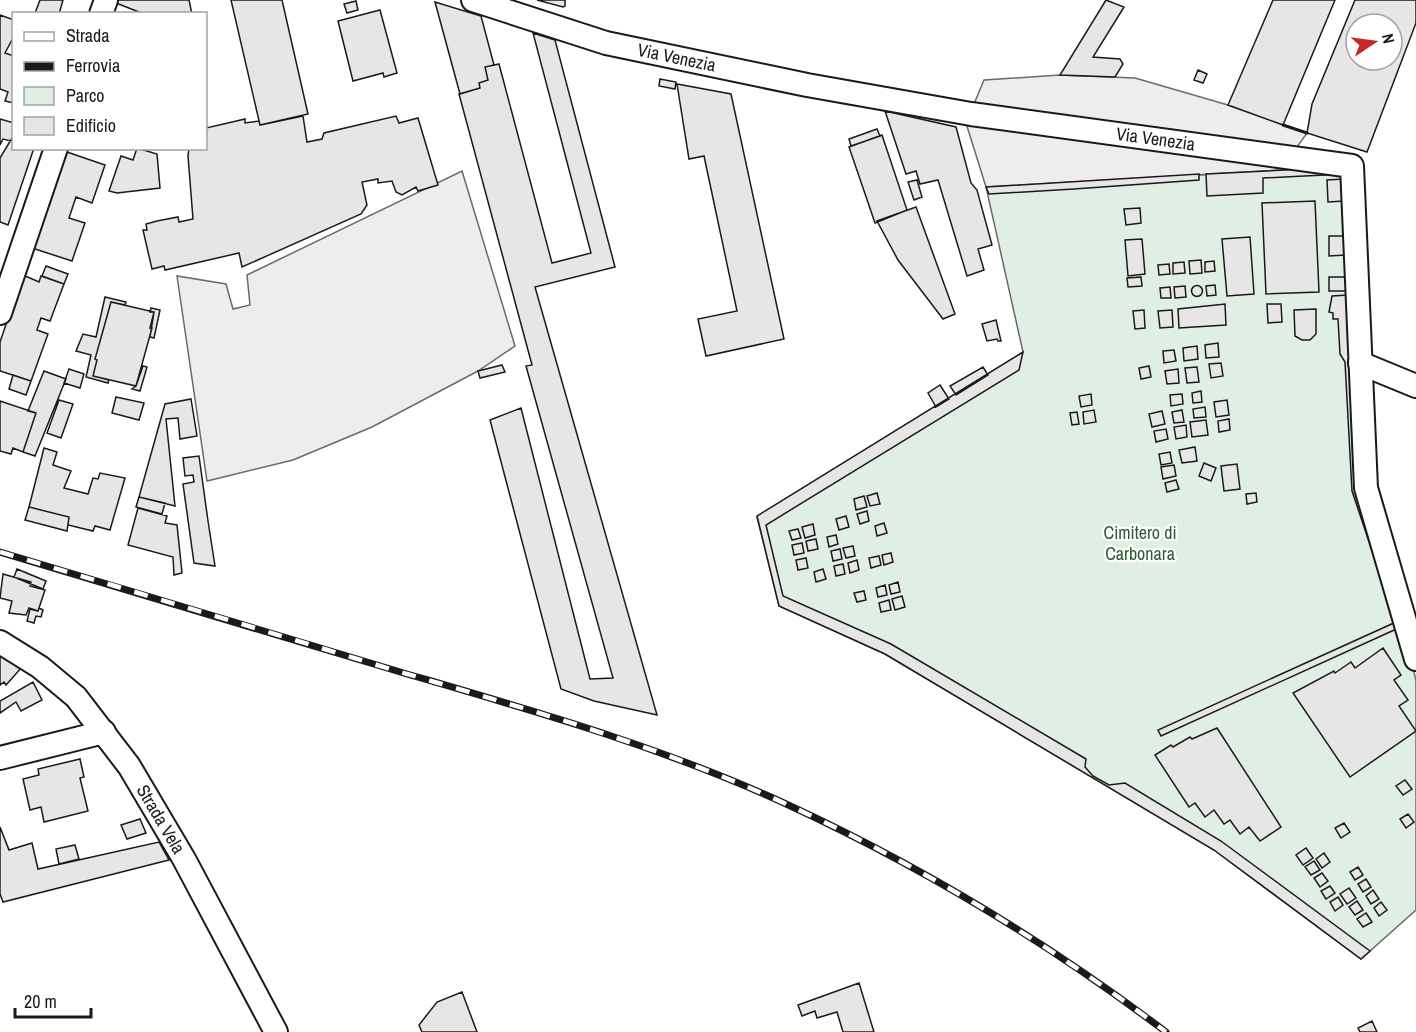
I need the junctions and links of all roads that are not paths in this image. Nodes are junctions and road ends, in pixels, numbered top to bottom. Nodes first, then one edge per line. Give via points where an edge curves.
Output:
1 (473, 0) edge
2 (55, 150) edge
3 (0, 313) edge
4 (1360, 363) junction
5 (1416, 386) edge
6 (0, 642) edge
7 (1416, 658) edge
8 (104, 732) junction
9 (0, 758) edge
10 (276, 1032) edge

1 - 4 street, Via Venezia via 606,43 807,85 971,114 1352,166
2 - 3 street
4 - 5 street
4 - 7 street, Via Venezia via 1366,488
6 - 8 street, Strada Vela via 40,667 76,697
8 - 9 street
8 - 10 street, Strada Vela via 129,766 184,859

